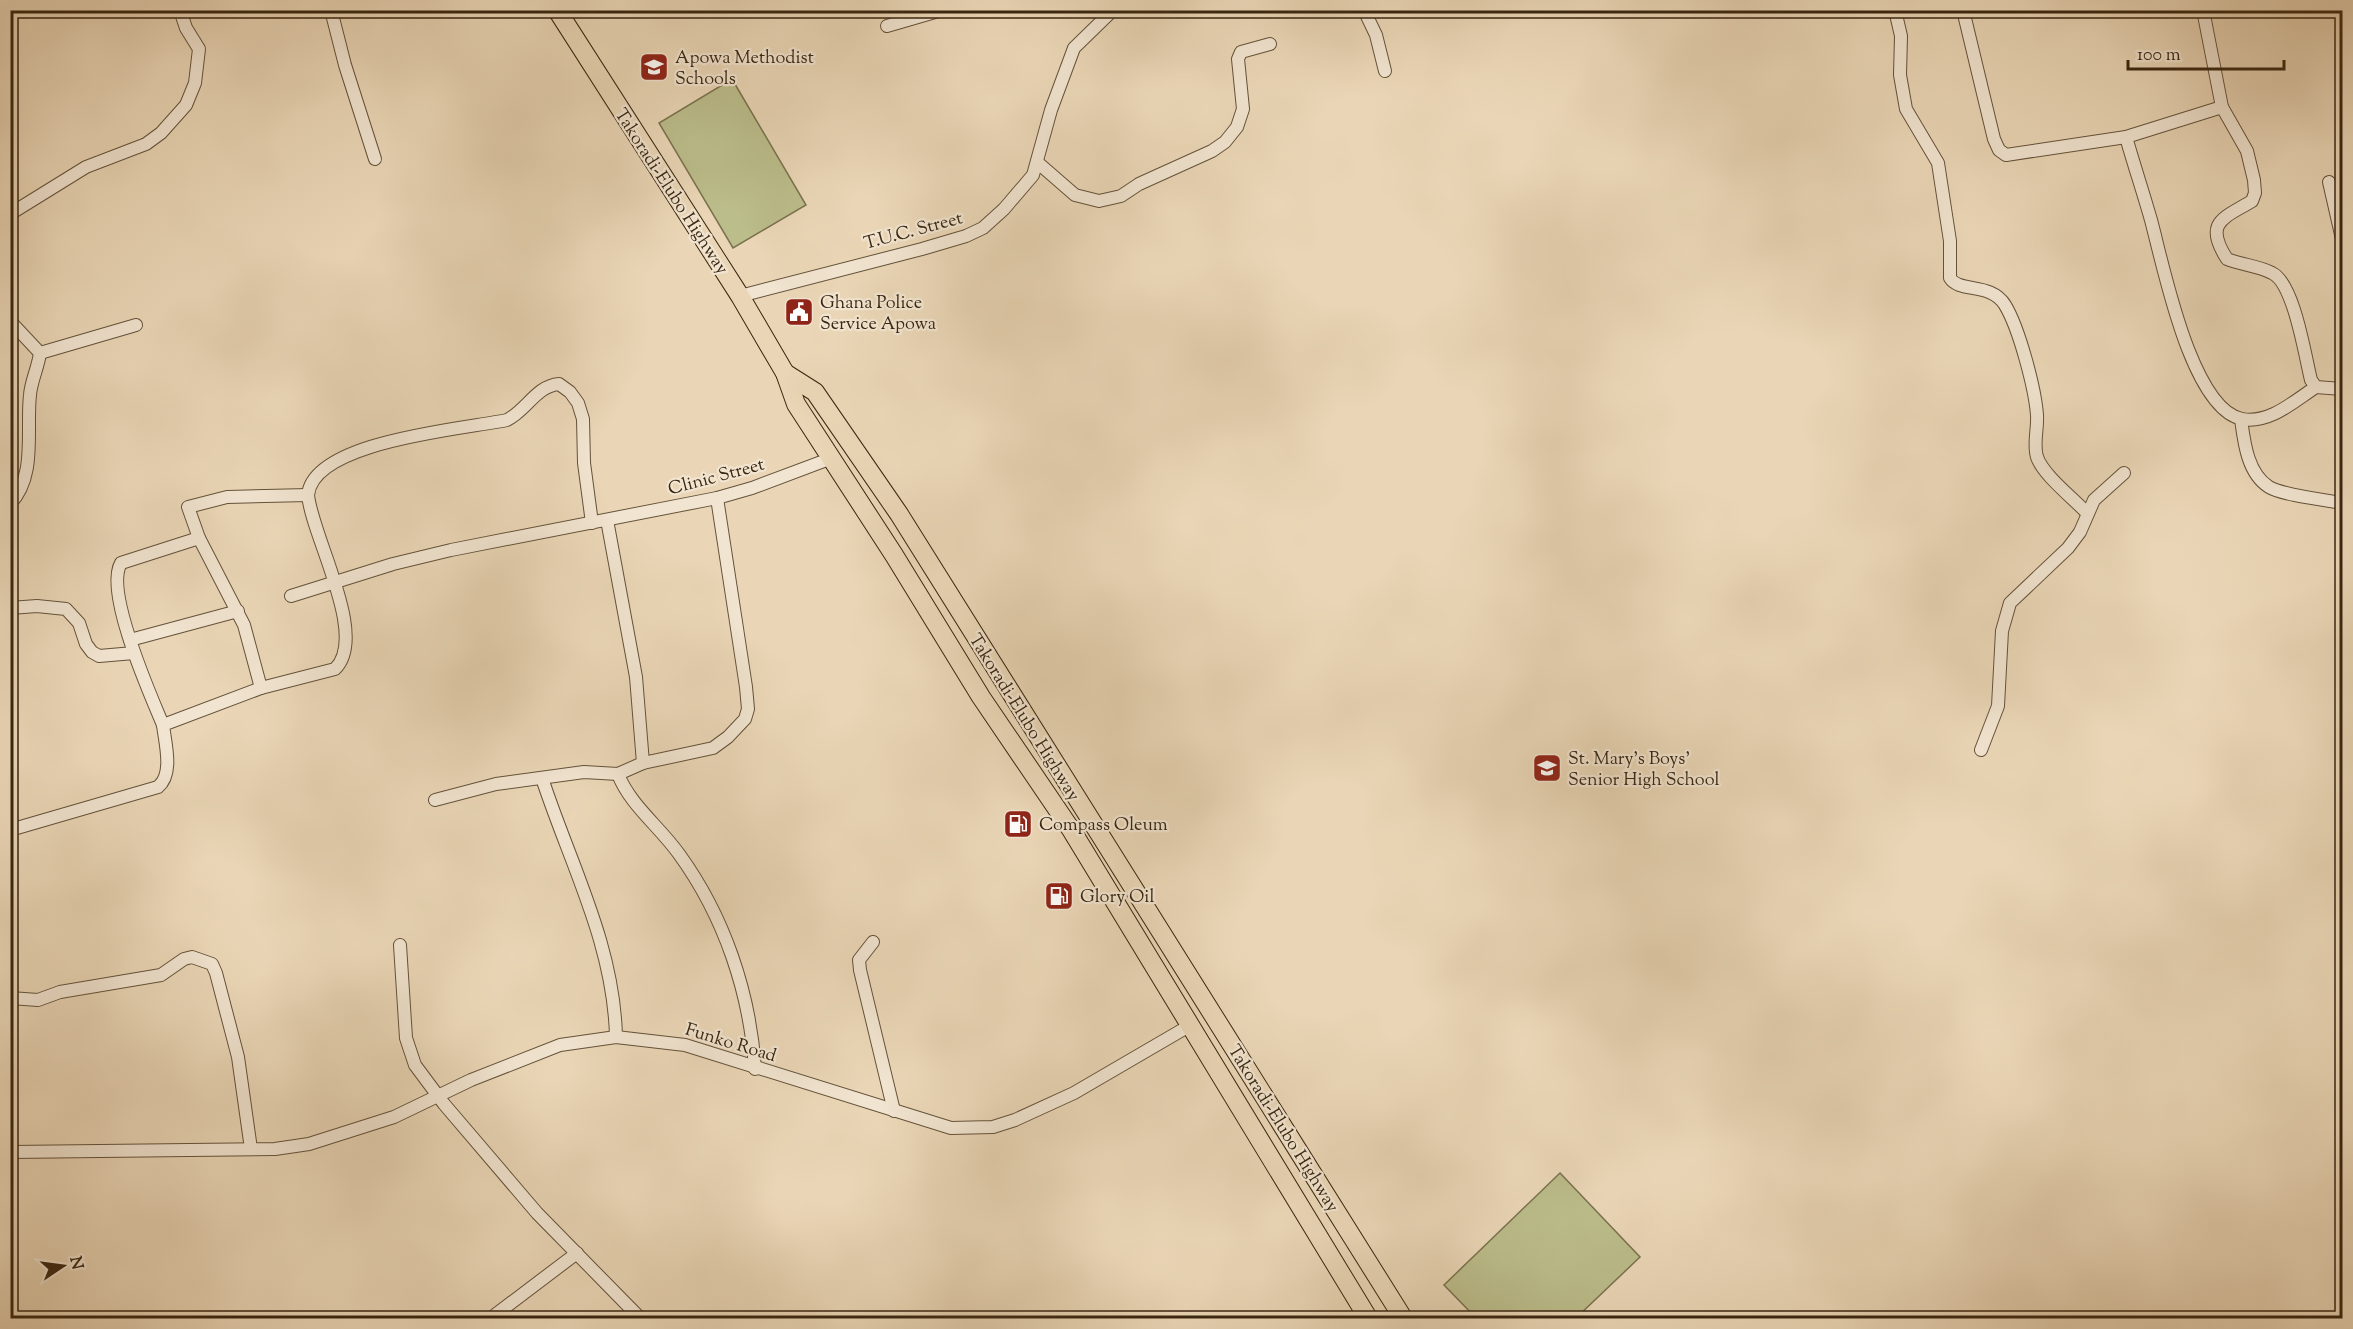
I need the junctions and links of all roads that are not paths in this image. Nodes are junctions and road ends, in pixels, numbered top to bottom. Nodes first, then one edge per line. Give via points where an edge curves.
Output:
1 (180, 10) edge
2 (331, 10) edge
3 (557, 10) edge
4 (942, 10) edge
5 (1113, 10) edge
6 (1364, 10) edge
7 (1895, 10) edge
8 (1964, 10) edge
9 (2203, 10) edge
10 (887, 26) dead end
11 (1270, 44) dead end
12 (1385, 71) dead end
13 (2222, 108) junction
14 (2126, 137) junction
15 (375, 159) dead end
16 (1037, 162) junction
17 (2329, 182) dead end
18 (10, 214) edge
19 (2343, 239) edge
20 (740, 296) junction
21 (10, 321) edge
22 (136, 325) dead end
23 (40, 353) junction
24 (785, 373) junction
25 (2316, 387) junction
26 (2343, 389) edge
27 (2241, 419) junction
28 (832, 458) junction
29 (2124, 473) dead end
30 (308, 495) junction
31 (717, 498) junction
32 (2343, 503) edge
33 (10, 504) edge
34 (2086, 512) junction
35 (607, 520) junction
36 (592, 523) junction
37 (199, 538) junction
38 (336, 583) junction
39 (291, 597) dead end
40 (10, 608) edge
41 (238, 611) junction
42 (130, 640) junction
43 (134, 653) junction
44 (261, 688) junction
45 (163, 725) junction
46 (1981, 750) dead end
47 (643, 763) junction
48 (618, 774) junction
49 (542, 778) junction
50 (435, 800) dead end
51 (10, 830) edge
52 (873, 942) dead end
53 (400, 945) dead end
54 (10, 998) edge
55 (1189, 1026) junction
56 (616, 1036) junction
57 (755, 1069) junction
58 (439, 1095) junction
59 (894, 1111) junction
60 (251, 1149) junction
61 (10, 1152) edge
62 (577, 1253) junction
63 (491, 1318) edge
64 (640, 1318) edge
65 (1368, 1318) edge
66 (1403, 1318) edge

1 - 18 street via 199,49 195,83 186,105 146,144 86,166
2 - 15 street via 347,75
3 - 20 highway, Takoradi-Elubo Highway
4 - 10 street
5 - 16 street, T.U.C. Street via 1074,48
6 - 12 street via 1376,35
7 - 34 street via 1901,36 1900,75 1906,109 1938,163 1950,241 1950,278 1958,286 1988,290 2004,302 2035,391 2037,457
8 - 14 street via 1973,58 2000,150 2006,155
9 - 13 street
11 - 16 street via 1241,52 1238,59 1243,109 1237,127 1225,142 1206,155 1121,196 1099,201 1075,195
13 - 14 street
13 - 25 street via 2247,151 2255,193 2252,201 2232,210 2218,224 2217,238 2228,259 2279,278 2289,294
14 - 27 street via 2173,308 2195,364 2217,403
16 - 20 street, T.U.C. Street via 1024,187 1004,209 983,228 966,236
17 - 19 street
20 - 24 highway, Takoradi-Elubo Highway
21 - 23 street
22 - 23 street
23 - 33 street via 30,391 26,470 20,492
24 - 28 highway, Takoradi-Elubo Highway via 796,404
24 - 66 highway, Takoradi-Elubo Highway via 815,392 899,514
25 - 26 street
25 - 27 street via 2274,416
27 - 32 street via 2254,470 2269,487
28 - 31 street, Clinic Street
28 - 55 highway, Takoradi-Elubo Highway via 981,697 1072,831
29 - 34 street
30 - 36 street via 312,479 332,462 395,439 507,420 519,414 539,390 559,384 578,403 583,419
30 - 37 street via 227,497 192,504 188,511
30 - 38 street
31 - 35 street, Clinic Street
31 - 47 street via 748,709 745,719 713,748
34 - 46 street via 2080,532 2068,548 2010,603 2002,631 1998,706
35 - 36 street, Clinic Street
35 - 47 street via 636,677
36 - 38 street, Clinic Street via 451,550
37 - 41 street
37 - 42 street via 121,562 117,577
38 - 39 street, Clinic Street
38 - 44 street via 346,645 342,663 335,669
40 - 43 street via 66,609 79,623 92,652 99,656
41 - 42 street
41 - 44 street
42 - 43 street
43 - 45 street
44 - 45 street
45 - 51 street via 167,774 158,787
47 - 48 street
48 - 49 street via 584,772
48 - 57 street via 625,792 692,873 724,935 747,1009
49 - 50 street via 495,784
49 - 56 street via 595,916 611,988
52 - 59 street via 859,960 860,970
53 - 58 street via 406,1038 415,1065
54 - 60 street via 38,1000 60,992 161,975 192,957 212,964 238,1057
55 - 59 street, Funko Road via 1074,1093 993,1127 951,1128
55 - 65 highway, Takoradi-Elubo Highway
56 - 57 street, Funko Road via 685,1045
56 - 58 street, Funko Road via 560,1046
57 - 59 street, Funko Road
58 - 60 street, Funko Road via 348,1133 309,1144
58 - 62 street via 537,1212
60 - 61 street, Funko Road
62 - 63 street
62 - 64 street

